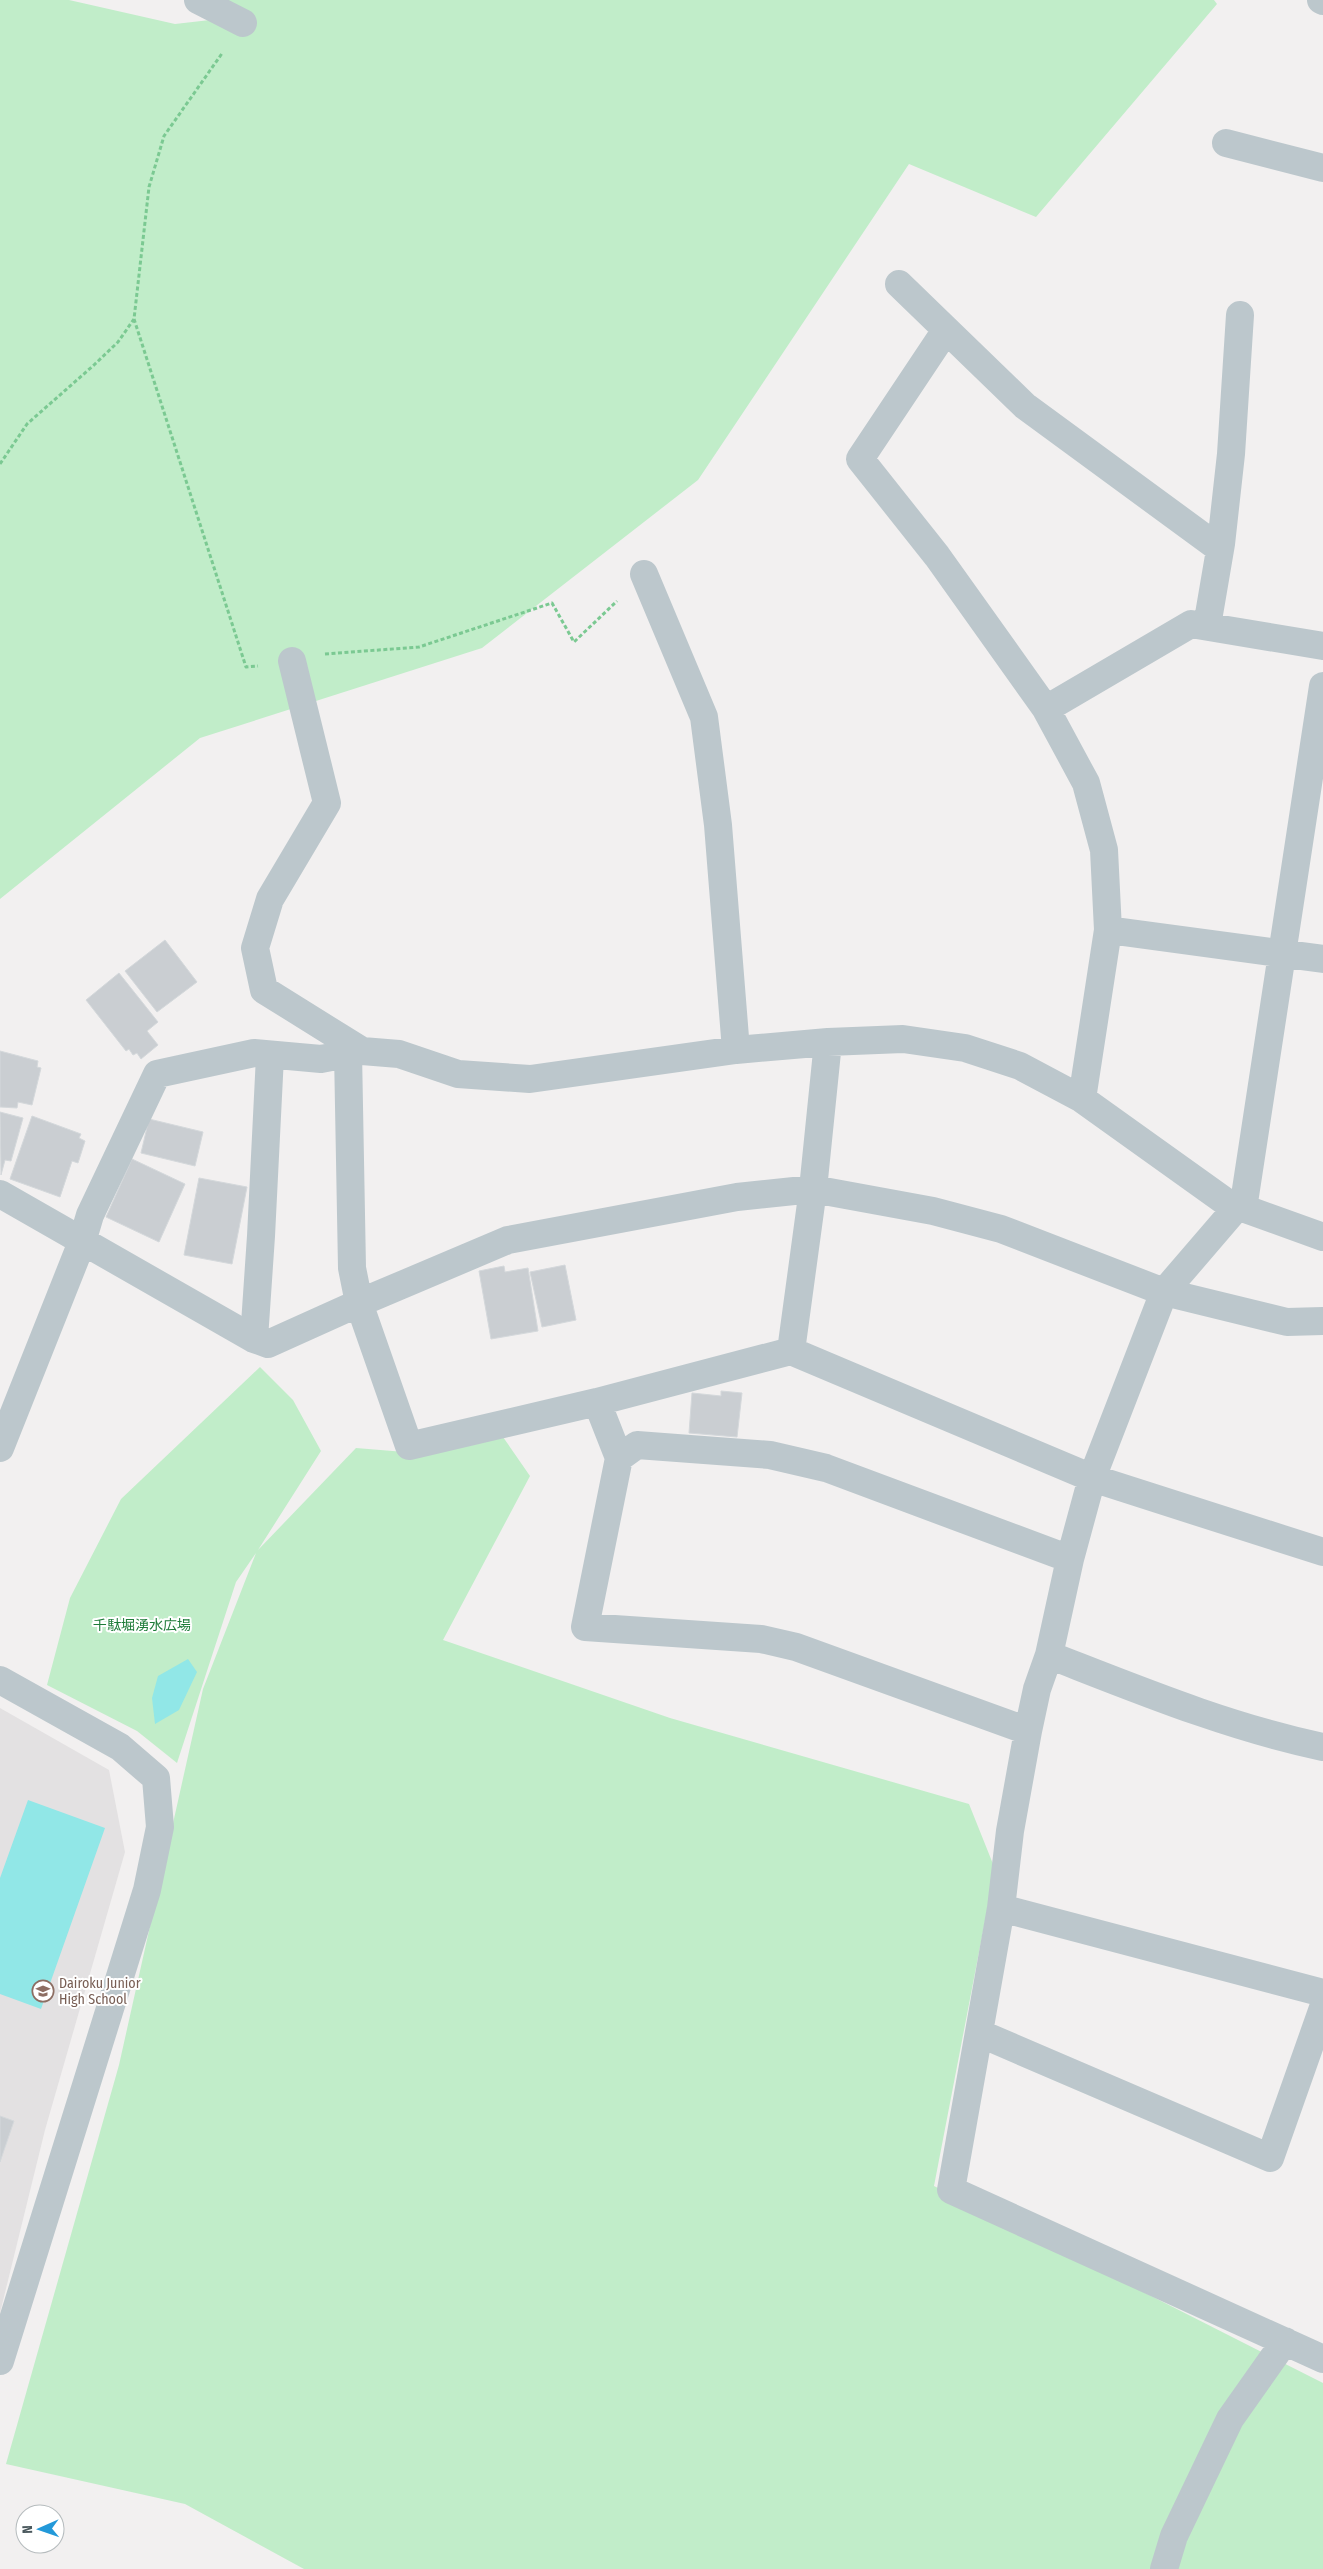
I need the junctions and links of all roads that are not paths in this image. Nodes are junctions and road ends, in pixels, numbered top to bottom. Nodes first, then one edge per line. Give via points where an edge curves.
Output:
1 (198, 0) edge
2 (243, 23) road end
3 (1226, 143) dead end
4 (1323, 168) edge
5 (899, 284) dead end
6 (1240, 315) dead end
7 (946, 330) junction
8 (1220, 550) junction
9 (644, 574) road end
10 (1206, 626) junction
11 (1323, 646) edge
12 (292, 661) road end
13 (1323, 686) edge
14 (1046, 709) junction
15 (1108, 930) junction
16 (1282, 954) junction
17 (1323, 959) edge
18 (828, 1042) junction
19 (736, 1050) junction
20 (355, 1052) junction
21 (270, 1056) junction
22 (1082, 1099) junction
23 (813, 1189) junction
24 (0, 1194) edge
25 (1240, 1208) junction
26 (1323, 1237) edge
27 (82, 1242) junction
28 (1164, 1292) junction
29 (359, 1303) junction
30 (1323, 1321) edge
31 (254, 1338) junction
32 (791, 1351) junction
33 (597, 1402) junction
34 (0, 1448) edge
35 (620, 1458) junction
36 (1092, 1478) junction
37 (1323, 1552) edge
38 (1070, 1559) junction
39 (1049, 1655) junction
40 (0, 1680) edge
41 (1028, 1731) junction
42 (1323, 1747) edge
43 (1001, 1908) junction
44 (1323, 1993) edge
45 (1323, 2008) edge
46 (979, 2033) junction
47 (1285, 2341) junction
48 (1323, 2359) edge
49 (0, 2360) edge
50 (1164, 2569) edge

1 - 2 street
3 - 4 street
5 - 7 street
6 - 8 street via 1231,454
7 - 8 street via 1025,406
7 - 14 street via 860,459 937,556
8 - 10 street
9 - 19 street via 704,717 718,825
10 - 11 street
10 - 14 street via 1191,624
12 - 20 street via 327,803 270,899 255,948 264,990
13 - 16 street
14 - 15 street via 1086,783 1104,850
15 - 16 street
15 - 22 street
16 - 17 street
16 - 25 street
18 - 19 street
18 - 22 street via 903,1039 965,1048 1020,1066
18 - 23 street
19 - 20 street via 530,1079 458,1074 399,1054
20 - 21 street via 321,1059
20 - 29 street via 352,1268
21 - 27 street via 254,1053 157,1074 90,1215
21 - 31 street
22 - 25 street via 1226,1202
23 - 28 street via 933,1211 1001,1229
23 - 29 street via 737,1197 508,1240
23 - 32 street
24 - 27 street
25 - 26 street
25 - 28 street
27 - 31 street
27 - 34 street
28 - 30 street via 1287,1322
28 - 36 street
29 - 31 street via 268,1344
29 - 33 street via 409,1446
32 - 33 street
32 - 36 street
33 - 35 street
35 - 38 street via 637,1445 770,1456 826,1468
35 - 41 street via 585,1627 761,1639 796,1647
36 - 37 street
36 - 38 street
38 - 39 street
39 - 41 street via 1037,1689
39 - 42 street via 1181,1706 1281,1738
40 - 49 street via 120,1747 156,1778 160,1827 147,1890
41 - 43 street via 1010,1831
43 - 44 street
43 - 46 street
45 - 46 street via 1270,2158
46 - 47 street via 951,2190
47 - 48 street
47 - 50 street via 1230,2419 1174,2536

